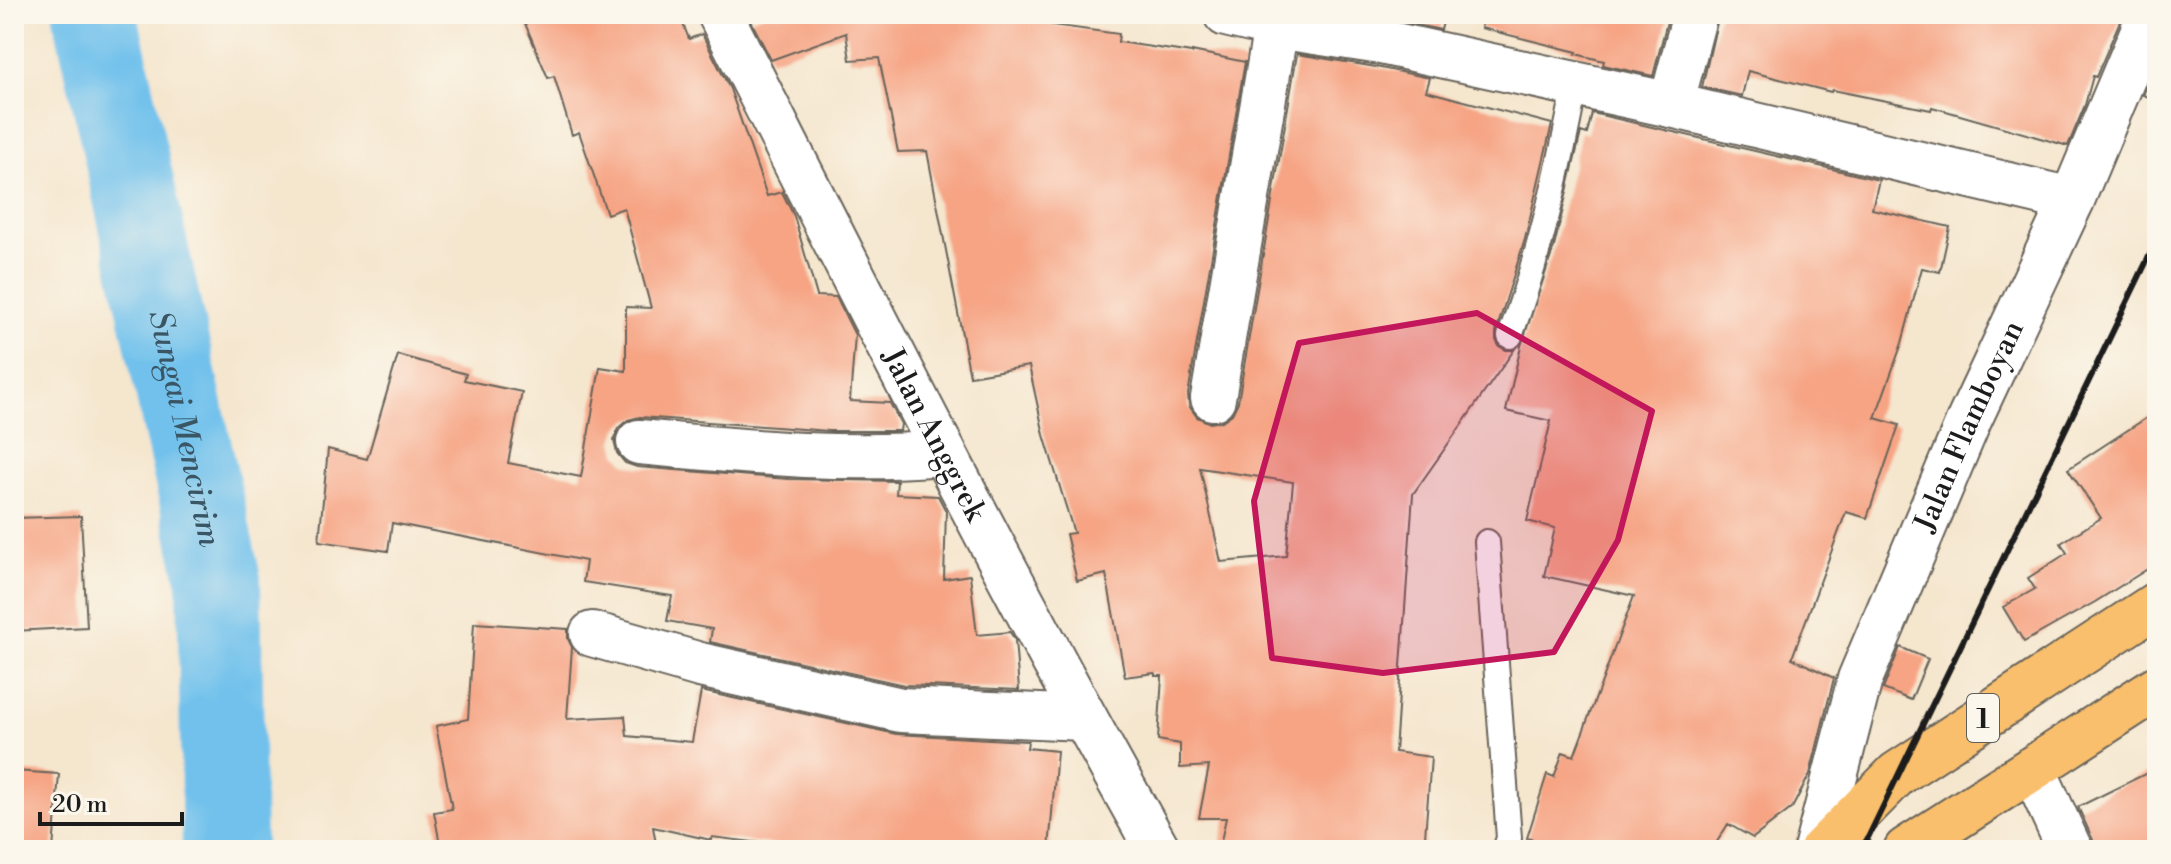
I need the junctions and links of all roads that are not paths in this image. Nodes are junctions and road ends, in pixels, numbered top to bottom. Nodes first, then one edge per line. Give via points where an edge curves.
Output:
1 (720, 14) edge
2 (1226, 14) edge
3 (1695, 14) edge
4 (2150, 14) edge
5 (1276, 26) junction
6 (1384, 28) edge
7 (1575, 86) junction
8 (1671, 105) junction
9 (2072, 200) junction
10 (1510, 336) dead end
11 (1213, 398) dead end
12 (639, 442) dead end
13 (942, 453) junction
14 (1487, 542) dead end
15 (2157, 604) edge
16 (592, 634) dead end
17 (2157, 688) edge
18 (1084, 718) junction
19 (2033, 769) junction
20 (1939, 838) edge
21 (1158, 850) edge
22 (1505, 850) edge
23 (1816, 850) edge
24 (1822, 850) edge
25 (1906, 850) edge
26 (2070, 850) edge

1 - 13 street, Jalan Anggrek
2 - 5 street
3 - 8 street
4 - 9 street, Jalan Flamboyan
5 - 6 street
5 - 11 street
6 - 7 street
7 - 8 street
7 - 10 lane via 1533,272
8 - 9 street
9 - 23 street, Jalan Flamboyan via 1970,418 1860,679
12 - 13 street via 769,454
13 - 18 street, Jalan Anggrek
14 - 22 lane via 1509,838
15 - 24 main road, 1 via 1897,774
16 - 18 street via 700,665 901,710
17 - 19 main road, 1
18 - 21 street, Jalan Anggrek
19 - 20 main road, 1
19 - 26 street
20 - 25 main road, 1

